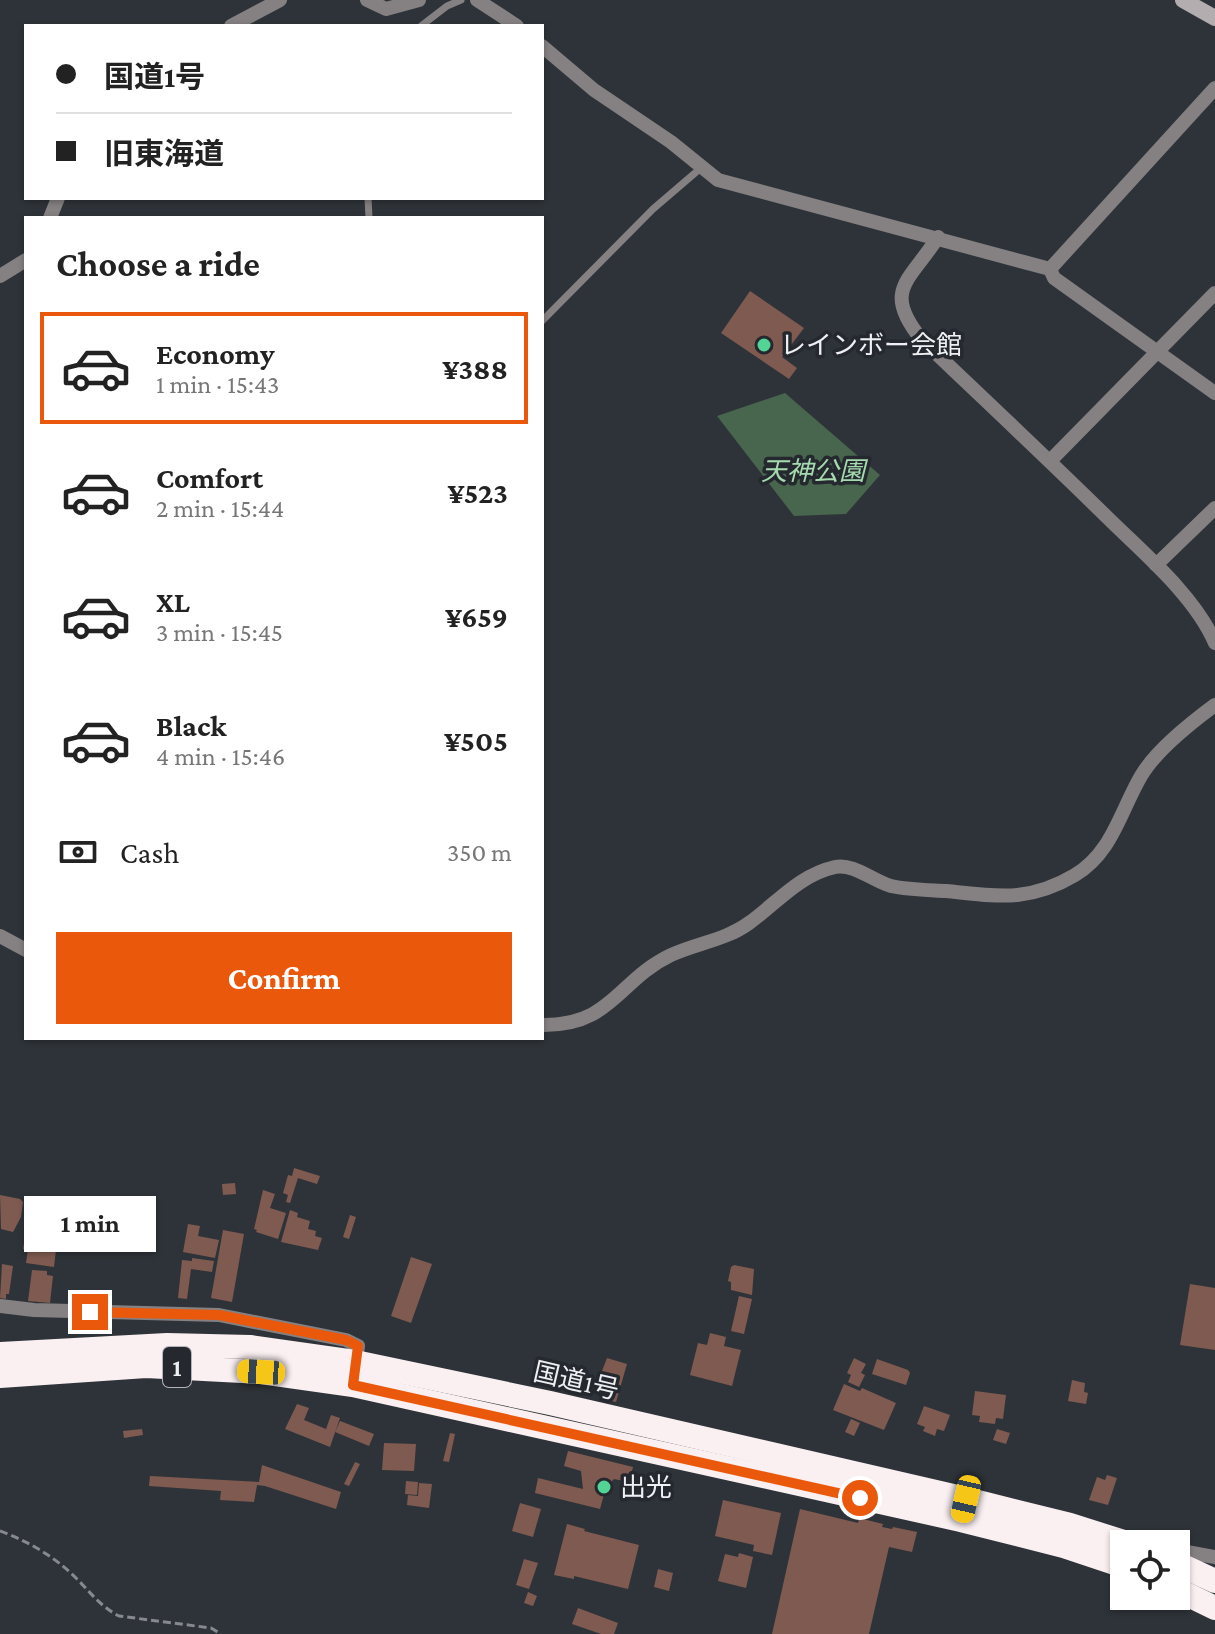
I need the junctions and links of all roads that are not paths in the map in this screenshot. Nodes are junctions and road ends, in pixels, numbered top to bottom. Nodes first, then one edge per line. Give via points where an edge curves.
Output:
1 (280, 0) edge
2 (367, 0) edge
3 (419, 0) edge
4 (461, 0) edge
5 (477, 0) edge
6 (1183, 0) edge
7 (1215, 18) edge
8 (235, 24) edge
9 (424, 24) edge
10 (514, 24) edge
11 (544, 48) edge
12 (1215, 88) edge
13 (702, 167) junction
14 (938, 237) junction
15 (24, 261) edge
16 (1050, 269) junction
17 (0, 276) edge
18 (1215, 293) edge
19 (544, 319) edge
20 (1156, 352) junction
21 (1215, 393) edge
22 (1050, 461) junction
23 (1215, 508) edge
24 (1156, 565) junction
25 (1215, 643) edge
26 (1215, 705) edge
27 (0, 936) edge
28 (24, 949) edge
29 (544, 1025) edge
30 (0, 1306) edge
31 (0, 1354) edge
32 (354, 1374) junction
33 (0, 1376) edge
34 (1067, 1535) junction
35 (1110, 1540) edge
36 (1190, 1553) edge
37 (1215, 1557) edge
38 (1110, 1558) edge
39 (1190, 1569) edge
40 (1215, 1581) edge
41 (1190, 1596) edge
42 (1215, 1608) edge

1 - 8 street
2 - 3 street via 386,9
4 - 9 lane
5 - 10 street
6 - 7 street
11 - 13 street
12 - 16 street
13 - 14 street via 718,180
13 - 19 lane
14 - 16 street
14 - 22 street via 903,287 900,302 907,323
15 - 17 street
16 - 20 street via 1054,278
18 - 20 street
20 - 21 street
20 - 22 street
22 - 24 street
23 - 24 street
24 - 25 street via 1200,616
26 - 29 street via 1150,762 1102,854 1049,888 993,897 895,886 838,866 805,879 730,935 662,960 593,1016
27 - 28 street
30 - 32 street via 219,1315 346,1340 358,1346
31 - 32 highway, 国道1号 / 1 via 167,1345 250,1347
32 - 33 highway, 国道1号 / 1 via 146,1366
32 - 34 highway, 国道1号 / 1
34 - 35 highway, 国道1号 / 1
34 - 38 highway, 国道1号 / 1
36 - 37 street
39 - 40 highway
41 - 42 highway

